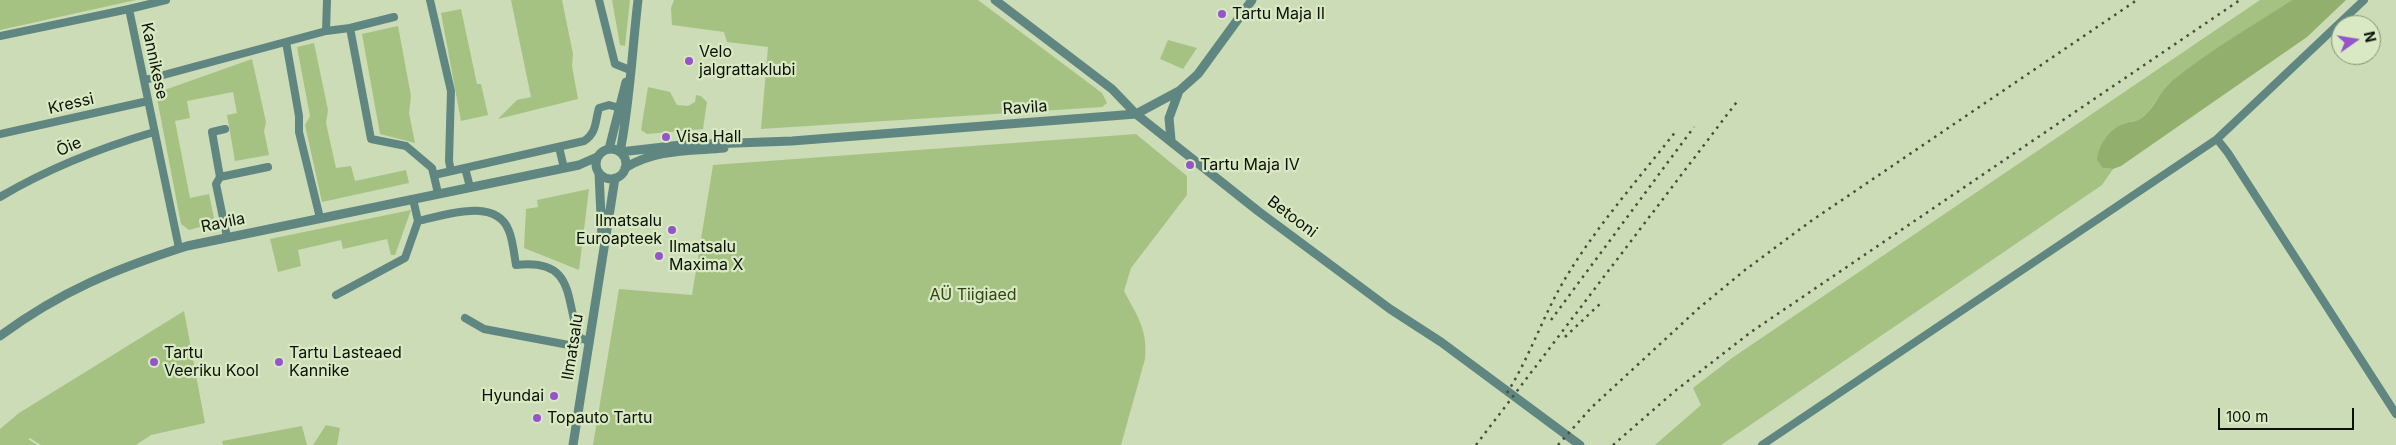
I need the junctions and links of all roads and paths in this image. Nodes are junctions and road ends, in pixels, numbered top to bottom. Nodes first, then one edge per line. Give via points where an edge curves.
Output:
1 (166, 0) edge
2 (327, 0) edge
3 (430, 0) edge
4 (599, 0) edge
5 (638, 0) edge
6 (995, 0) edge
7 (1252, 0) edge
8 (2364, 0) edge
9 (129, 9) junction
10 (394, 16) dead end
11 (350, 28) junction
12 (326, 31) junction
13 (0, 36) edge
14 (286, 42) junction
15 (630, 70) junction
16 (145, 80) junction
17 (1178, 91) junction
18 (148, 101) junction
19 (620, 108) junction
20 (1136, 114) junction
21 (225, 129) dead end
22 (154, 132) junction
23 (0, 134) edge
24 (2216, 139) junction
25 (1170, 140) junction
26 (751, 144) junction
27 (559, 147) junction
28 (609, 149) junction
29 (620, 152) junction
30 (597, 157) junction
31 (579, 165) junction
32 (268, 167) dead end
33 (465, 168) junction
34 (564, 168) junction
35 (625, 168) junction
36 (451, 171) junction
37 (598, 171) junction
38 (434, 175) junction
39 (220, 177) junction
40 (615, 178) junction
41 (470, 186) junction
42 (438, 193) junction
43 (0, 197) edge
44 (412, 198) junction
45 (320, 218) junction
46 (418, 221) junction
47 (227, 237) junction
48 (180, 248) junction
49 (603, 253) junction
50 (336, 295) dead end
51 (465, 318) dead end
52 (0, 336) edge
53 (585, 340) junction
54 (2396, 414) edge
55 (573, 445) edge
56 (1580, 445) edge
57 (1762, 445) edge

1 - 9 street
2 - 12 street
3 - 36 street via 451,91
4 - 15 street via 615,64
5 - 15 street
6 - 20 street, Betooni via 1112,89
7 - 17 street, Ravila via 1198,74
8 - 24 street
9 - 13 street, Kannikese
9 - 16 street, Kannikese
10 - 11 street
11 - 12 street
11 - 38 street via 371,139 406,146 432,168
12 - 14 street
14 - 16 street
14 - 45 street via 299,132
15 - 19 street
15 - 29 street via 629,100
16 - 18 street, Kannikese
17 - 20 street, Ravila
17 - 25 street via 1169,118
18 - 22 street, Kannikese
18 - 23 street, Kressi
19 - 27 street via 609,105 600,108 590,137
19 - 28 street
20 - 25 street, Betooni
20 - 26 street, Ravila
21 - 39 street via 212,132
22 - 43 street, Õie via 68,162
22 - 48 street, Kannikese
24 - 54 street
24 - 57 street
25 - 56 street, Betooni via 1370,295
26 - 29 street, Ravila via 681,145
26 - 35 street, Ravila via 653,156
27 - 33 street
27 - 34 street
28 - 29 street
28 - 30 street
29 - 35 street via 625,159
30 - 31 street, Ravila
30 - 37 street
31 - 34 street, Ravila
31 - 37 street, Ravila
32 - 39 street
33 - 36 street
33 - 41 street
34 - 41 street, Ravila
35 - 40 street
36 - 38 street
37 - 40 street via 606,178
37 - 49 street, Ilmatsalu
38 - 42 street
39 - 47 street via 216,184
40 - 49 street, Ilmatsalu
41 - 42 street, Ravila
42 - 44 street, Ravila
44 - 45 street, Ravila
44 - 46 street
45 - 47 street, Ravila
46 - 50 street via 405,258
46 - 53 street via 476,209 492,213 509,229 516,265 547,267 563,282 568,290 574,325
47 - 48 street, Ravila
48 - 52 street, Ravila via 88,281 51,301
49 - 53 street, Ilmatsalu
51 - 53 street via 484,329 574,346
53 - 55 street, Ilmatsalu

